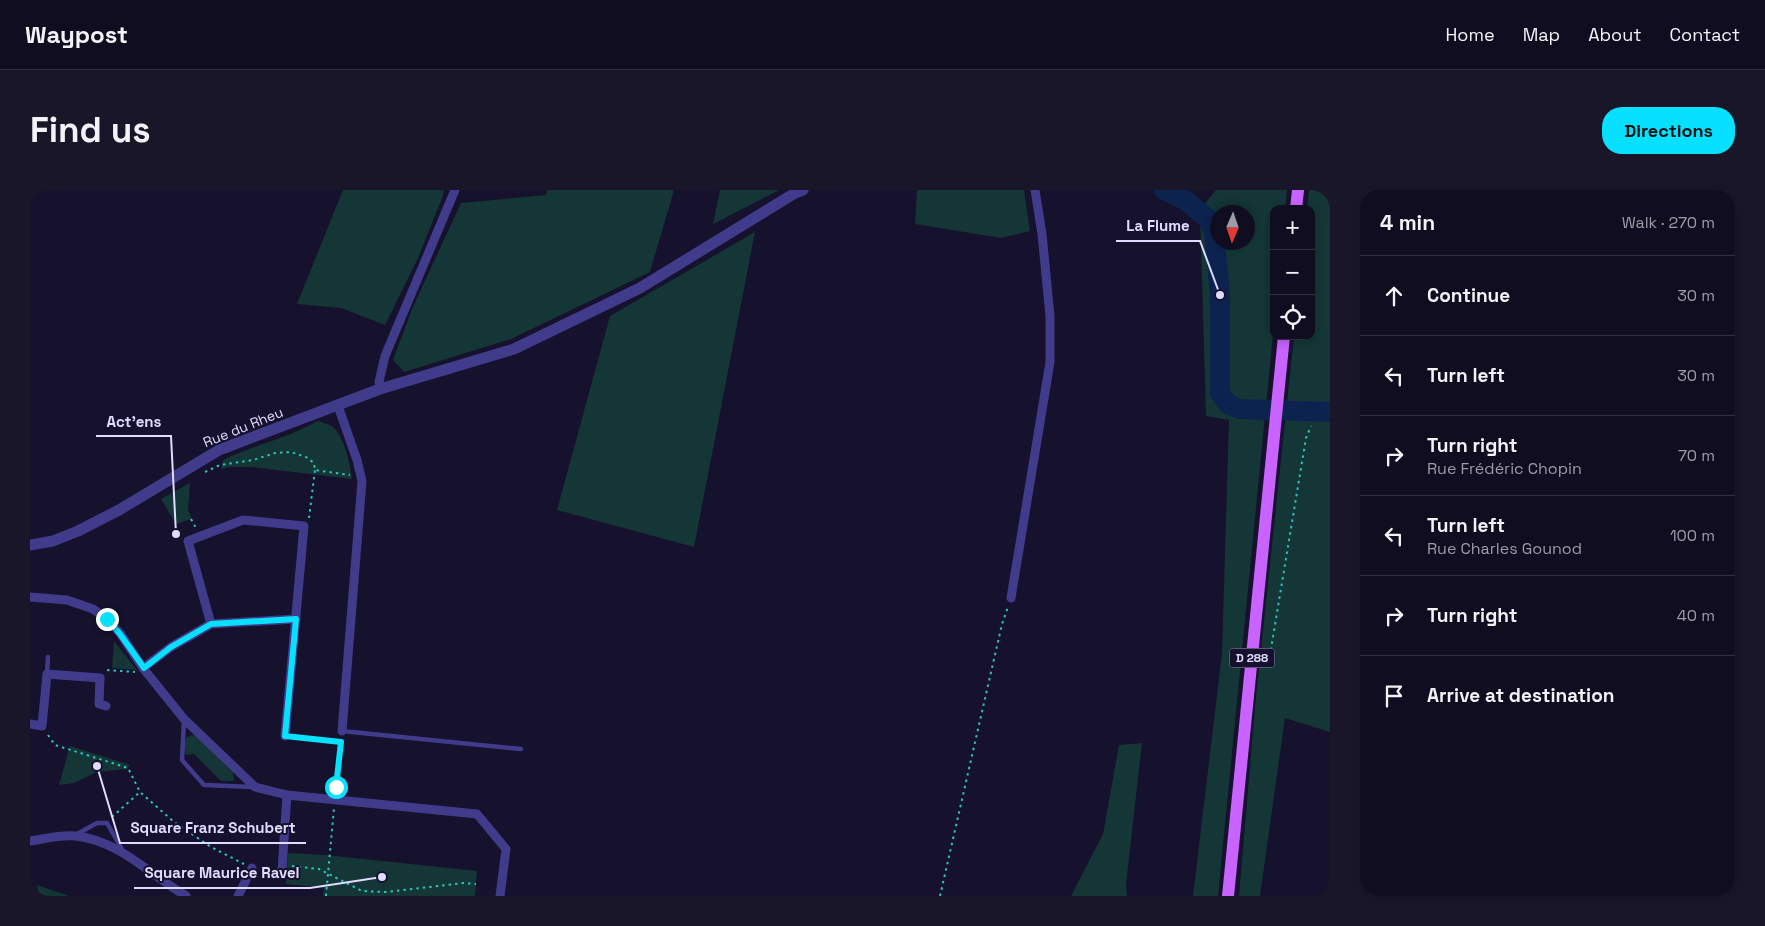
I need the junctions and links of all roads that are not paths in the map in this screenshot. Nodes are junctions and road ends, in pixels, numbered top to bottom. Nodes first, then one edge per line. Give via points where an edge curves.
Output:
1 (455, 190) edge
2 (803, 190) edge
3 (1035, 190) edge
4 (1298, 190) edge
5 (1296, 205) edge
6 (1284, 340) edge
7 (380, 389) junction
8 (338, 406) junction
9 (30, 545) edge
10 (30, 597) edge
11 (1011, 598) road end
12 (296, 619) junction
13 (211, 624) junction
14 (48, 657) dead end
15 (145, 670) junction
16 (47, 674) junction
17 (106, 706) dead end
18 (184, 719) junction
19 (30, 724) edge
20 (342, 732) joint
21 (285, 736) road end
22 (521, 749) dead end
23 (254, 787) junction
24 (287, 795) junction
25 (74, 836) junction
26 (30, 841) edge
27 (124, 852) junction
28 (252, 868) road end
29 (282, 868) road end
30 (186, 896) edge
31 (238, 896) edge
32 (500, 896) edge
33 (1228, 896) edge

1 - 7 street via 385,356
2 - 7 street, Rue du Rheu via 640,288 514,349
3 - 11 street via 1050,316 1050,362
4 - 5 main road
6 - 33 main road, D 288
7 - 8 street, Rue du Rheu
8 - 9 street, Rue du Rheu via 218,450 120,510 53,541
8 - 20 street via 357,460 361,496
10 - 15 street via 67,600 93,609 120,634
12 - 13 street
12 - 13 street via 304,526 243,520 188,540
12 - 21 street
13 - 15 street via 171,647
14 - 16 lane
15 - 18 street
16 - 17 street via 100,678 99,704
16 - 19 street via 42,726
18 - 23 street
18 - 23 lane via 182,760 204,785
20 - 22 lane
23 - 24 street
24 - 29 street
24 - 32 street via 477,814 506,849
25 - 26 street
25 - 27 street
25 - 27 lane via 97,823 107,823
27 - 30 street
28 - 31 street

